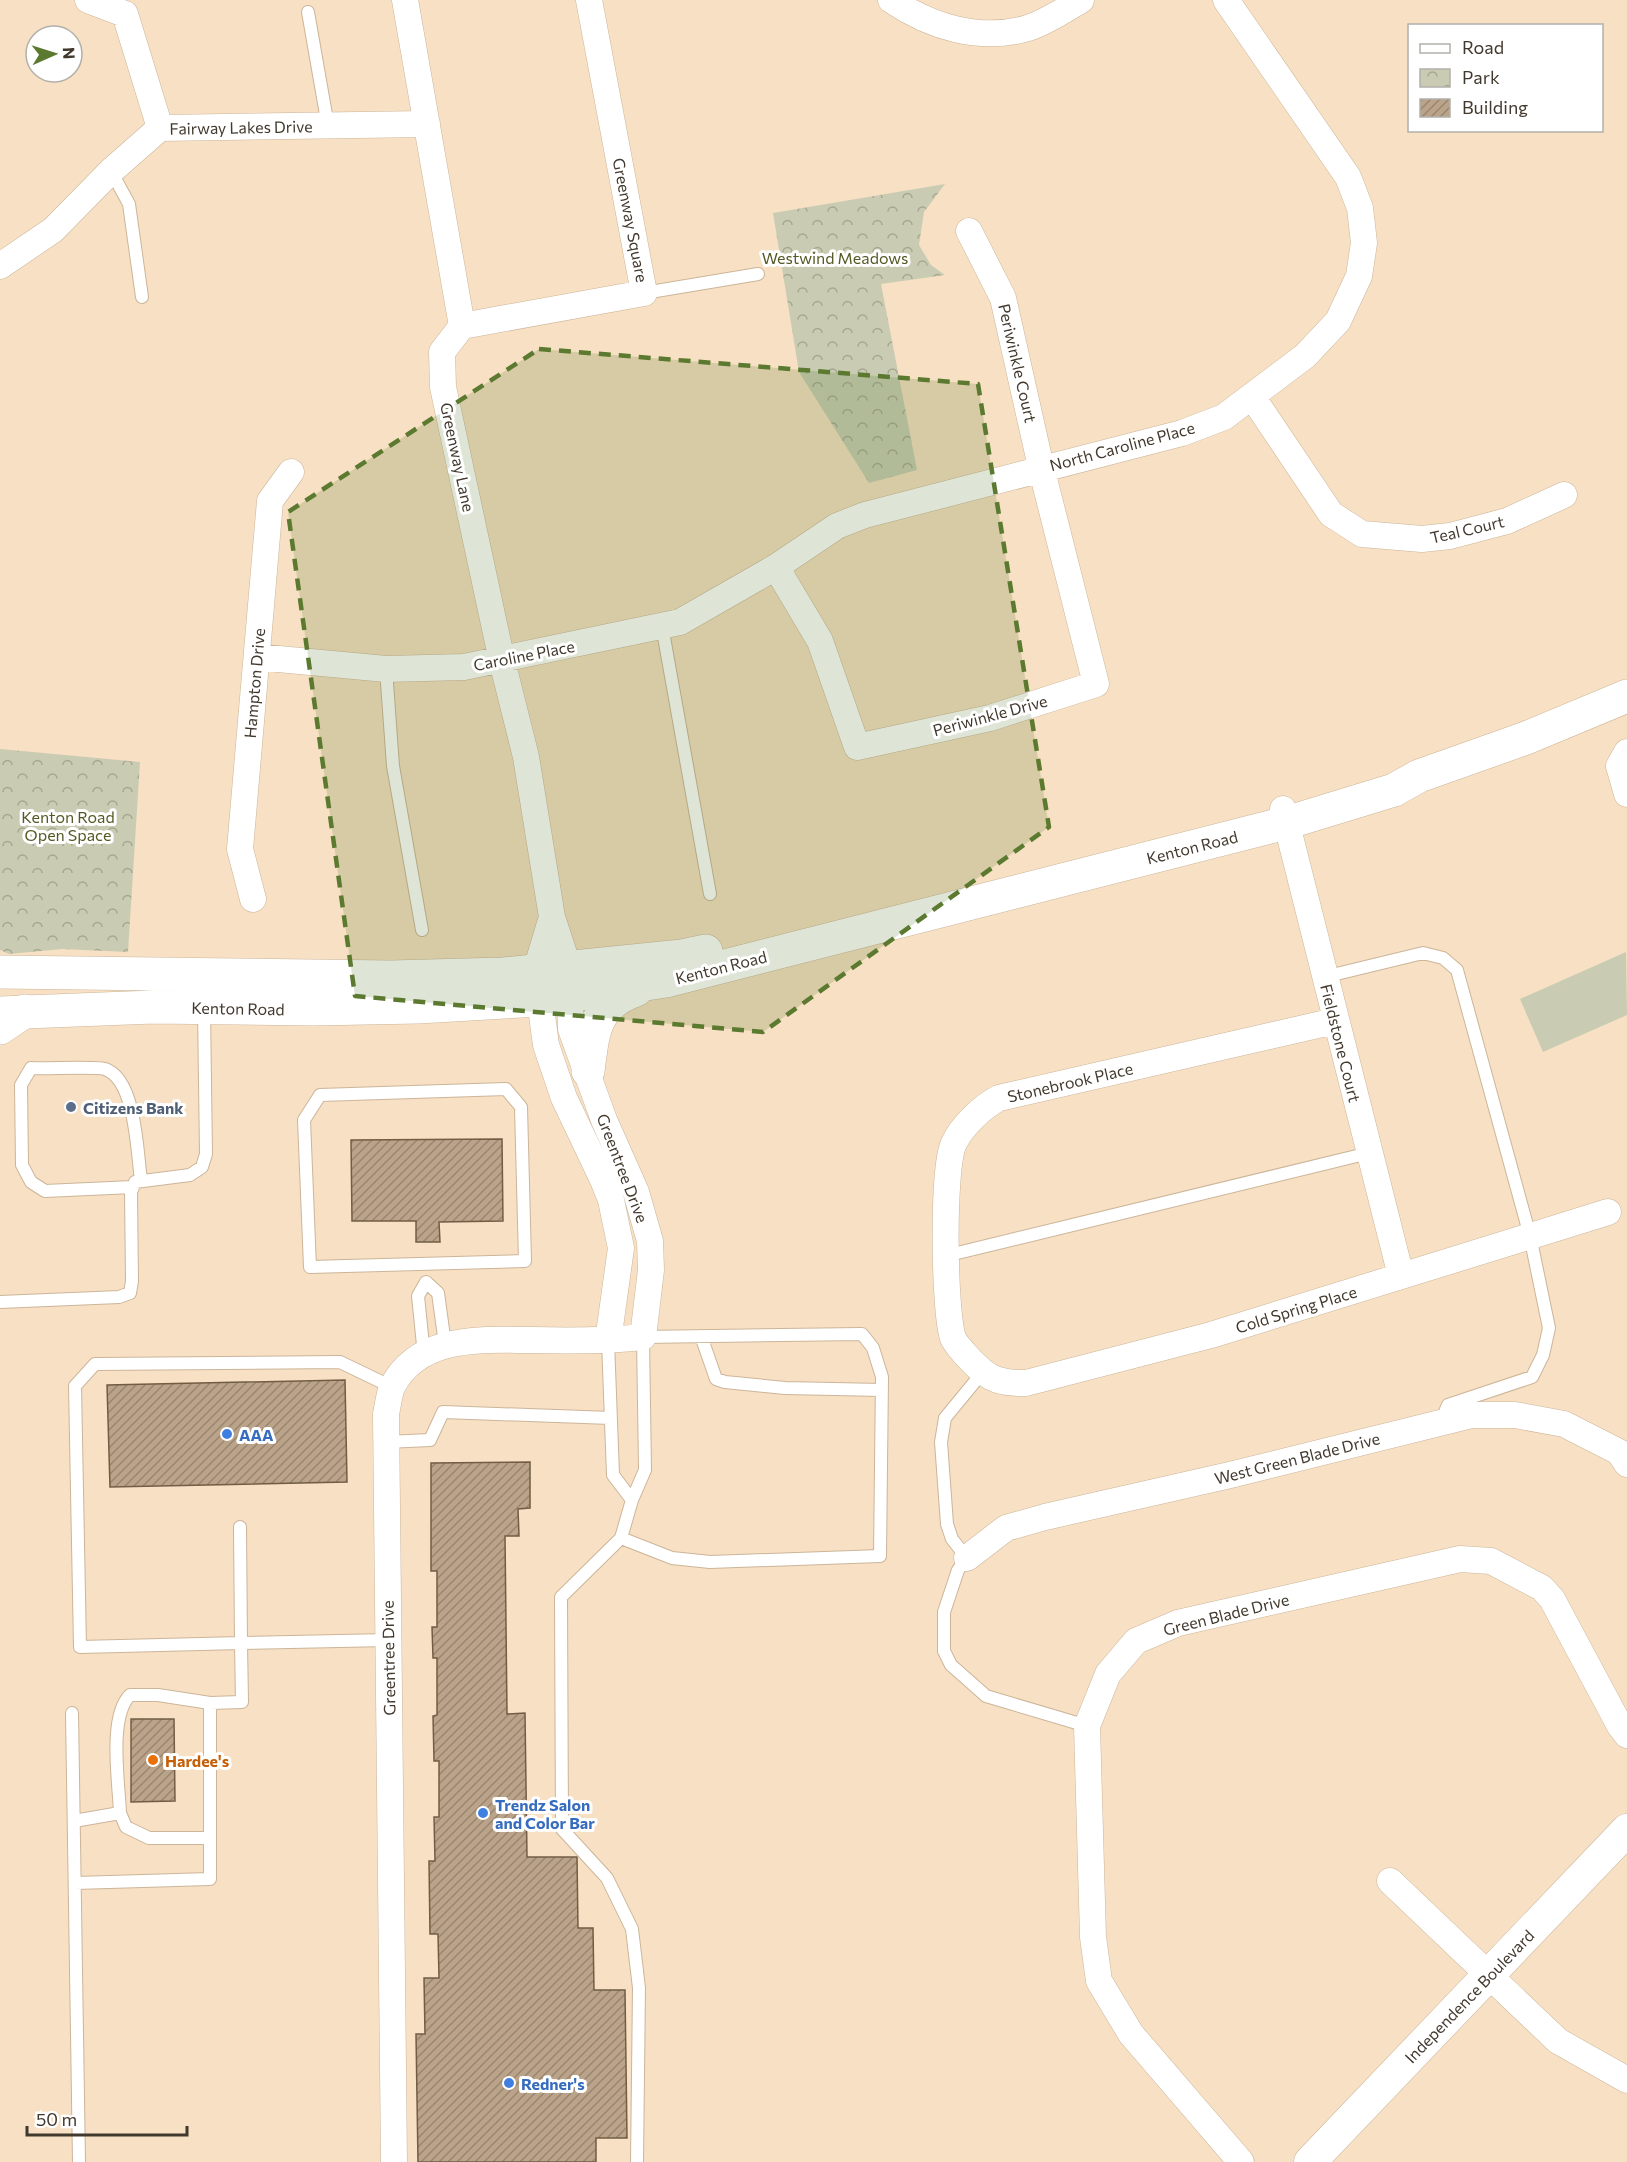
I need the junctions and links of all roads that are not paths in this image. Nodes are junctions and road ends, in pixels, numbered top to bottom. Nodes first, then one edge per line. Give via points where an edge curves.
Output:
1 (88, 0) edge
2 (405, 0) edge
3 (589, 0) edge
4 (891, 0) edge
5 (1081, 0) edge
6 (1226, 0) edge
7 (308, 12) dead end
8 (427, 124) junction
9 (328, 126) junction
10 (160, 128) junction
11 (111, 171) junction
12 (969, 231) dead end
13 (0, 266) edge
14 (758, 274) dead end
15 (644, 293) junction
16 (142, 297) dead end
17 (462, 326) junction
18 (1253, 398) junction
19 (1041, 467) junction
20 (291, 472) dead end
21 (1564, 495) dead end
22 (776, 567) junction
23 (662, 626) junction
24 (257, 657) junction
25 (502, 661) junction
26 (386, 669) junction
27 (1626, 699) edge
28 (1627, 752) edge
29 (1627, 794) edge
30 (1284, 816) junction
31 (710, 894) dead end
32 (253, 899) dead end
33 (422, 930) dead end
34 (0, 972) edge
35 (1324, 977) junction
36 (666, 981) junction
37 (554, 984) junction
38 (204, 1008) junction
39 (8, 1017) edge
40 (1335, 1022) junction
41 (588, 1071) junction
42 (1369, 1153) junction
43 (137, 1184) junction
44 (1608, 1212) dead end
45 (1530, 1236) junction
46 (945, 1256) junction
47 (425, 1264) junction
48 (1401, 1276) junction
49 (426, 1282) junction
50 (0, 1302) edge
51 (701, 1336) junction
52 (643, 1337) junction
53 (608, 1341) junction
54 (435, 1350) junction
55 (982, 1373) junction
56 (392, 1388) junction
57 (882, 1390) junction
58 (611, 1418) junction
59 (1441, 1421) junction
60 (386, 1442) junction
61 (1627, 1464) edge
62 (633, 1500) junction
63 (240, 1527) dead end
64 (621, 1538) junction
65 (967, 1558) junction
66 (388, 1640) junction
67 (241, 1643) junction
68 (210, 1703) junction
69 (72, 1713) dead end
70 (1087, 1726) junction
71 (1627, 1735) edge
72 (120, 1813) junction
73 (74, 1821) junction
74 (1627, 1830) edge
75 (210, 1838) junction
76 (1390, 1881) dead end
77 (75, 1883) junction
78 (1490, 1974) junction
79 (1627, 2080) edge
80 (79, 2162) edge
81 (393, 2162) edge
82 (637, 2162) edge
83 (1241, 2162) edge
84 (1310, 2162) edge

1 - 10 street via 125,14
2 - 8 street
3 - 15 street, Greenway Square
4 - 5 street via 944,26 976,33 1027,28
6 - 18 street, North Caroline Place via 1348,177 1360,208 1364,243 1359,276 1338,321 1305,356
7 - 9 lane
8 - 9 street, Fairway Lakes Drive
8 - 17 street
9 - 10 street, Fairway Lakes Drive
10 - 11 street, Fairway Lakes Drive
11 - 13 street, Fairway Lakes Drive via 53,230
11 - 16 lane via 129,204
12 - 19 street, Periwinkle Court via 1003,298
14 - 15 lane
15 - 17 street, Greenway Square
17 - 25 street, Greenway Lane via 442,352 443,387
18 - 19 street, North Caroline Place via 1224,417 1182,433
18 - 21 street, Teal Court via 1331,514 1362,534 1422,539 1450,536 1507,521
19 - 22 street, North Caroline Place via 865,515 837,526
19 - 22 street, Periwinkle Drive via 1096,684 990,718 857,747 819,641
20 - 24 street, Hampton Drive via 270,501
22 - 23 street, Caroline Place via 680,622
23 - 25 street, Caroline Place
23 - 31 lane
24 - 26 street, Caroline Place
24 - 32 street, Hampton Drive via 240,849
25 - 26 street, Caroline Place via 464,667
25 - 37 street, Greenway Lane via 526,757 552,917
26 - 33 lane via 393,766
27 - 30 main road, Kenton Road via 1419,777 1385,781
28 - 29 street via 1619,766
30 - 35 street, Fieldstone Court
30 - 36 main road, Kenton Road
30 - 37 main road, Kenton Road via 862,917
34 - 37 main road, Kenton Road via 391,977 504,974
35 - 40 street, Fieldstone Court
35 - 45 lane via 1423,953 1443,958 1457,970
36 - 37 main road, Kenton Road
36 - 41 main road via 621,995 602,1012 592,1034
37 - 38 main road, Kenton Road via 313,1010
37 - 41 street, Greentree Drive
37 - 53 street, Greentree Drive via 546,1045 564,1098 611,1200 621,1248
38 - 39 main road, Kenton Road via 95,1008
38 - 43 lane via 206,1154 202,1167 190,1175
40 - 42 street, Fieldstone Court
40 - 46 street, Stonebrook Place via 999,1098 985,1105 954,1142
41 - 52 street, Greentree Drive via 604,1120 636,1192 650,1241 651,1270
42 - 46 lane
42 - 48 street, Fieldstone Court
43 - 43 lane via 130,1100 121,1082 106,1069 31,1068 21,1085 22,1165 31,1182 45,1191
43 - 50 lane via 131,1192 130,1293 118,1298
44 - 45 street, Cold Spring Place
45 - 48 street, Cold Spring Place
45 - 59 lane via 1550,1328 1543,1355 1532,1377 1448,1405
46 - 55 street, Stonebrook Place via 953,1340
47 - 47 lane via 525,1262 521,1107 506,1089 320,1095 304,1120 310,1267
47 - 49 lane
48 - 55 street, Cold Spring Place via 1211,1335 1026,1383 1004,1384
49 - 54 lane via 418,1296
49 - 54 lane via 438,1293
51 - 52 lane
51 - 57 lane via 716,1379 725,1382
51 - 57 lane via 862,1334 873,1348
52 - 53 street
52 - 62 lane via 645,1470
53 - 54 street via 469,1340
53 - 58 lane
54 - 56 street, Greentree Drive via 406,1368
55 - 65 lane via 945,1418 941,1442 947,1524 952,1539
56 - 60 street, Greentree Drive via 386,1414
56 - 67 lane via 340,1362 95,1364 75,1386 80,1647
57 - 64 lane via 880,1556 710,1562 672,1558
58 - 60 lane via 443,1412 430,1440
58 - 62 lane via 613,1476
59 - 61 street, West Green Blade Drive via 1472,1415 1515,1415 1564,1424 1619,1452
59 - 65 street, West Green Blade Drive via 1006,1528
60 - 66 street, Greentree Drive
62 - 64 lane
63 - 67 lane
64 - 82 lane via 561,1597 562,1829 607,1878 632,1929 639,1988
65 - 70 lane via 958,1570 944,1612 944,1651 951,1665 986,1696
66 - 67 lane
66 - 81 street, Greentree Drive
67 - 68 lane via 242,1702
68 - 72 lane via 158,1695 130,1695 122,1703 117,1725
68 - 75 lane
69 - 73 lane
70 - 71 street, Green Blade Drive via 1108,1674 1136,1641 1155,1632 1178,1623 1460,1559 1491,1561 1542,1588 1552,1599
70 - 83 street, Green Blade Drive via 1093,1937 1099,1981 1131,2034
72 - 73 lane
72 - 75 lane via 126,1827 149,1838
73 - 77 lane
74 - 78 street, Independence Boulevard
75 - 77 lane via 210,1879
76 - 78 street
77 - 80 lane
78 - 79 street via 1558,2041
78 - 84 street, Independence Boulevard

